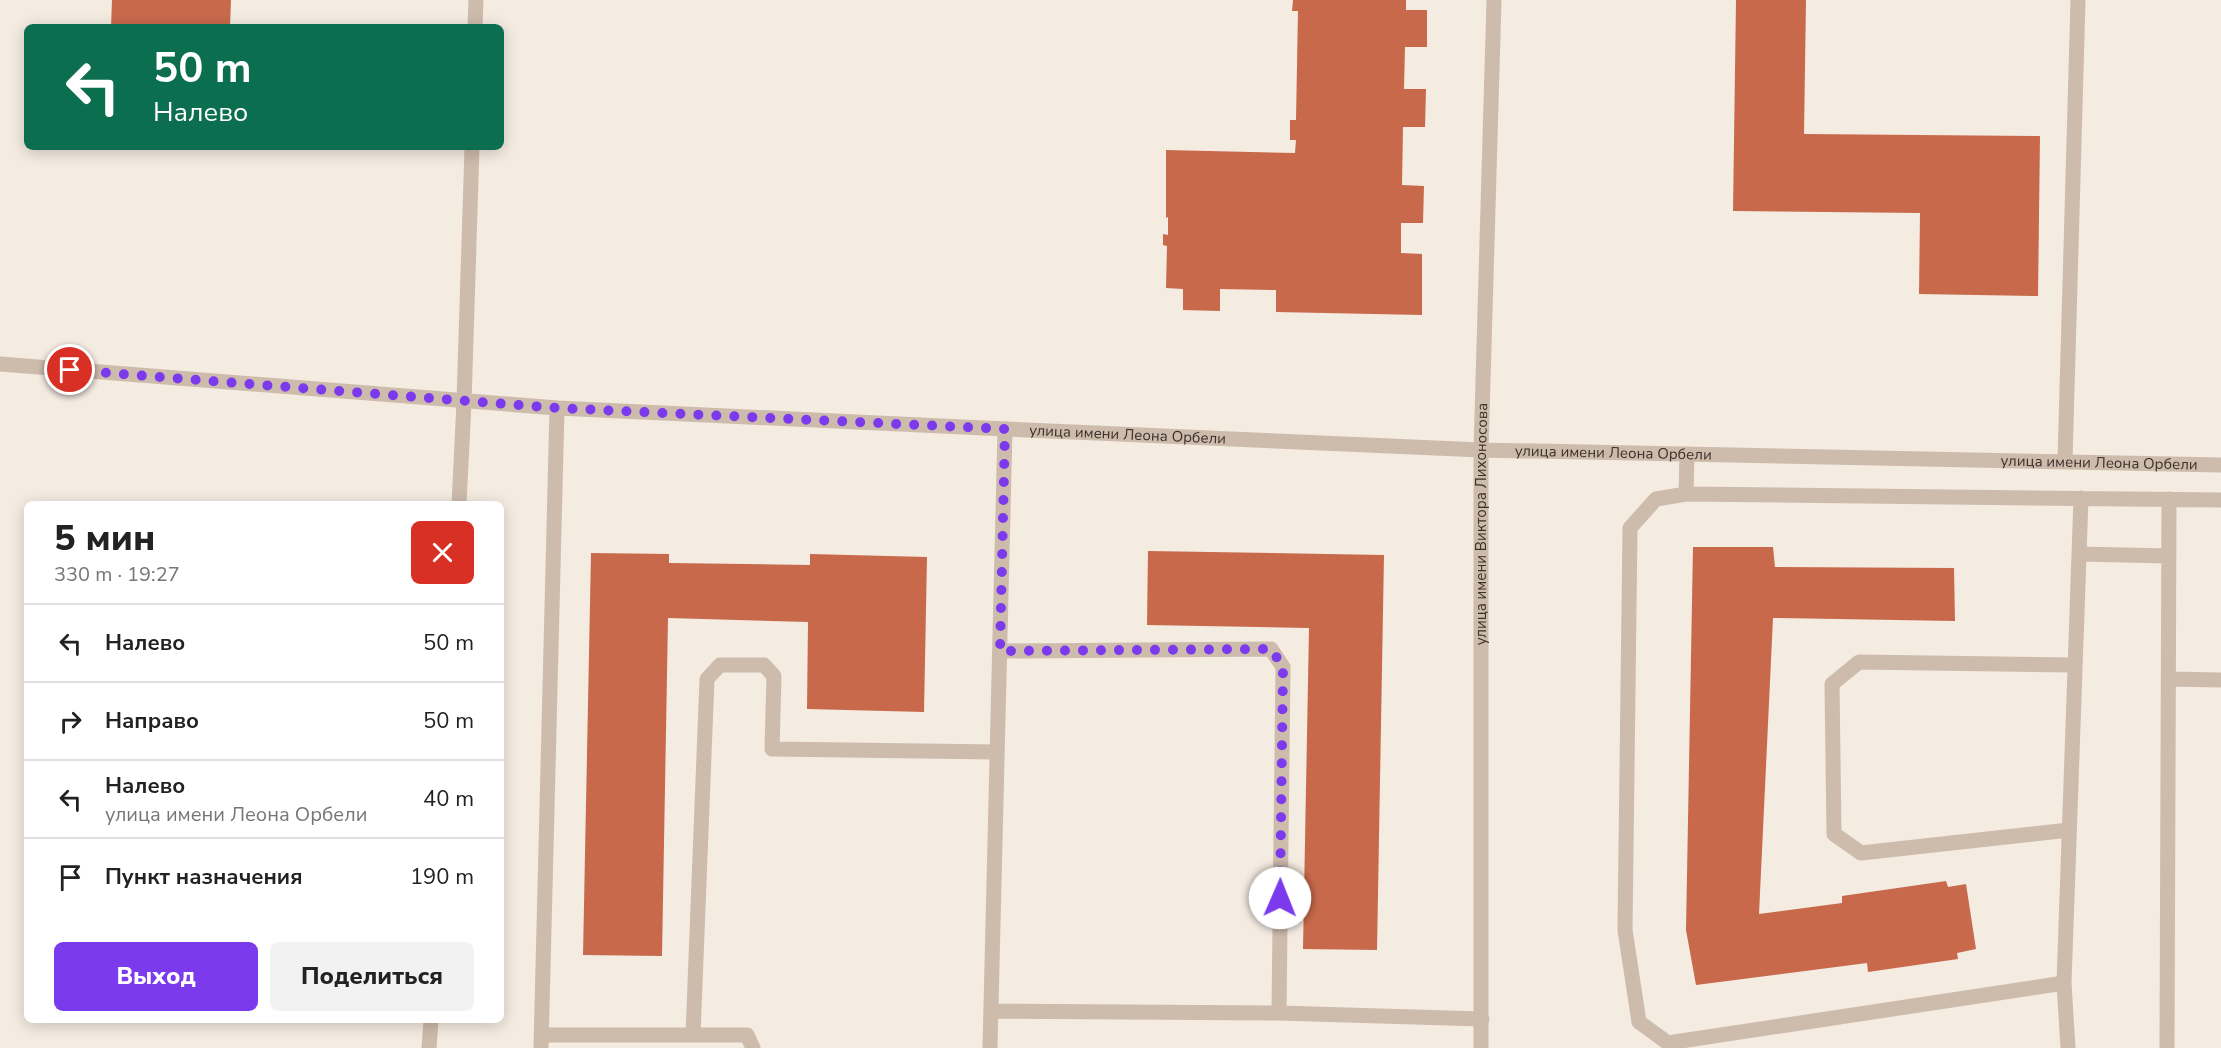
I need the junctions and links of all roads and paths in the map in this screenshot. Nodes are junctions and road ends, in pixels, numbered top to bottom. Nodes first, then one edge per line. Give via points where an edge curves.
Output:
1 (476, 0) edge
2 (1494, 0) edge
3 (2078, 0) edge
4 (475, 24) edge
5 (472, 150) edge
6 (0, 364) edge
7 (464, 402) junction
8 (557, 408) junction
9 (1005, 429) junction
10 (1481, 450) junction
11 (1687, 454) junction
12 (2065, 461) junction
13 (2221, 465) edge
14 (1686, 494) junction
15 (2081, 498) junction
16 (2169, 499) junction
17 (2221, 500) edge
18 (459, 501) edge
19 (2079, 554) junction
20 (2169, 556) junction
21 (1000, 651) junction
22 (2075, 665) junction
23 (2169, 679) junction
24 (2221, 680) edge
25 (997, 752) junction
26 (2069, 830) junction
27 (2064, 983) junction
28 (991, 1011) junction
29 (1279, 1013) junction
30 (1482, 1019) junction
31 (431, 1023) edge
32 (693, 1035) junction
33 (542, 1042) edge
34 (429, 1048) edge
35 (753, 1048) edge
36 (990, 1048) edge
37 (1481, 1048) edge
38 (2068, 1048) edge
39 (2167, 1048) edge

1 - 4 street
2 - 10 street, улица имени Виктора Лихоносова
3 - 12 street
5 - 7 street
6 - 7 street, улица имени Леона Орбели
7 - 8 street, улица имени Леона Орбели
7 - 18 street
8 - 9 street, улица имени Леона Орбели
8 - 33 street
9 - 10 street, улица имени Леона Орбели
9 - 21 street
10 - 11 street, улица имени Леона Орбели
10 - 30 street, улица имени Виктора Лихоносова
11 - 12 street, улица имени Леона Орбели
11 - 14 street
12 - 13 street, улица имени Леона Орбели
14 - 15 street
14 - 27 street via 1656,499 1630,528 1625,930 1639,1022 1668,1043
15 - 16 street
15 - 19 street
16 - 17 street
16 - 20 street
19 - 20 street
19 - 22 street
20 - 23 street
21 - 25 street
21 - 29 street via 1271,649 1283,667
22 - 26 street
22 - 26 street via 1859,662 1832,684 1834,834 1861,853
23 - 24 street
23 - 39 street
25 - 28 street
25 - 32 street via 772,749 774,676 764,665 720,665 707,679
26 - 27 street
27 - 38 street
28 - 29 street
28 - 36 street
29 - 30 street
30 - 37 street, улица имени Виктора Лихоносова
31 - 34 street
32 - 33 street
32 - 35 street via 747,1035

